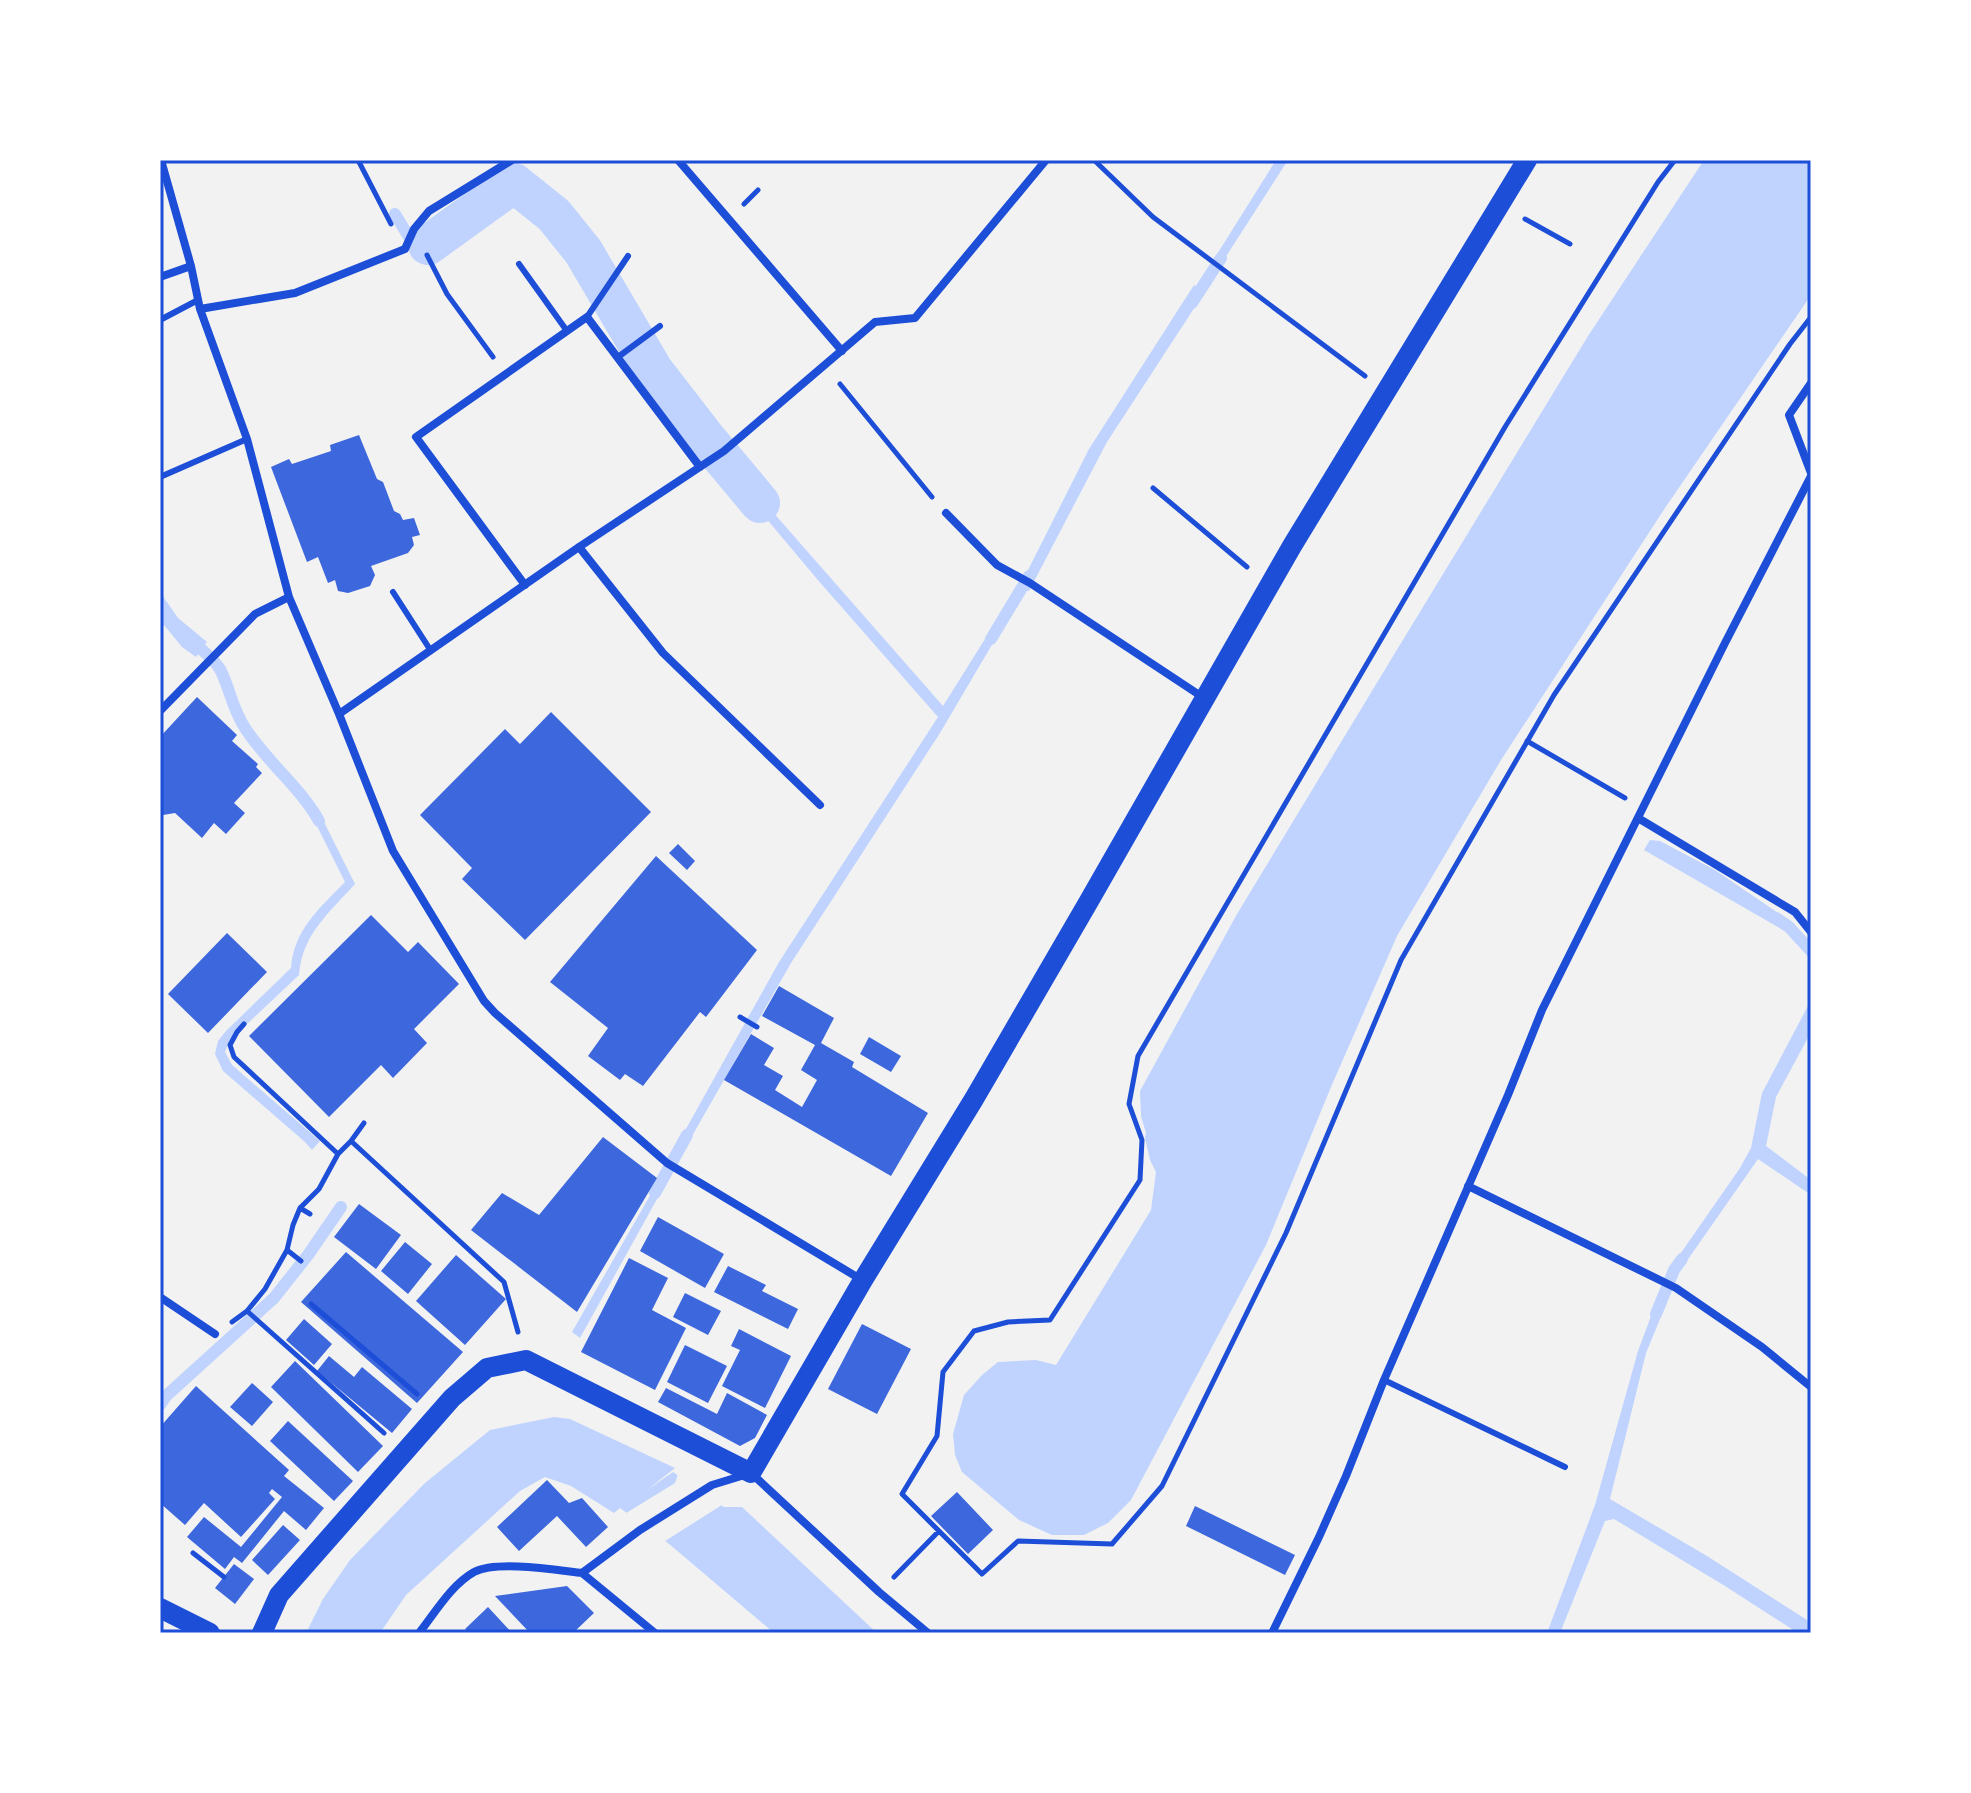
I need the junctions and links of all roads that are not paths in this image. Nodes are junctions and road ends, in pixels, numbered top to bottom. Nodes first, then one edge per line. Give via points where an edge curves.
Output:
1 (161, 160) edge
2 (512, 160) edge
3 (678, 160) edge
4 (1046, 160) edge
5 (1526, 160) edge
6 (628, 256) dead end
7 (519, 264) dead end
8 (191, 266) junction
9 (160, 277) edge
10 (199, 304) junction
11 (587, 317) junction
12 (160, 320) edge
13 (660, 326) dead end
14 (567, 331) junction
15 (842, 351) junction
16 (618, 357) junction
17 (1811, 383) edge
18 (247, 439) junction
19 (700, 467) junction
20 (1811, 475) edge
21 (160, 477) edge
22 (946, 513) road end
23 (579, 547) junction
24 (525, 585) junction
25 (393, 592) dead end
26 (289, 597) junction
27 (431, 651) junction
28 (1204, 698) junction
29 (160, 711) edge
30 (339, 714) junction
31 (820, 805) dead end
32 (1638, 818) junction
33 (1811, 932) edge
34 (1468, 1186) junction
35 (863, 1280) junction
36 (160, 1297) edge
37 (215, 1334) road end
38 (1384, 1380) junction
39 (1811, 1387) edge
40 (1565, 1467) dead end
41 (751, 1473) junction
42 (582, 1573) junction
43 (160, 1608) edge
44 (210, 1633) edge
45 (262, 1633) edge
46 (419, 1633) edge
47 (655, 1633) edge
48 (928, 1633) edge
49 (1272, 1633) edge

1 - 8 street
2 - 10 street via 429,211 405,249 295,293
3 - 15 street
4 - 15 street via 915,318 875,322
5 - 28 main road
6 - 11 lane
7 - 14 lane
8 - 9 street
8 - 10 street
10 - 12 lane
10 - 18 street
11 - 14 street
11 - 16 street
13 - 16 lane
14 - 24 street via 416,437
15 - 19 street
16 - 19 street
17 - 20 street via 1789,415
18 - 21 lane
18 - 26 street
19 - 23 street
20 - 32 street
22 - 28 street via 997,565
23 - 24 street
23 - 31 street via 663,653
24 - 27 street
25 - 27 lane
26 - 29 street via 255,614
26 - 30 street
27 - 30 street
28 - 35 main road
30 - 35 street via 393,851 495,1013 667,1163
32 - 33 street via 1795,912
32 - 34 street via 1542,1010
34 - 38 street
34 - 39 street via 1676,1288
35 - 41 main road
36 - 37 street
38 - 40 lane
38 - 49 street via 1319,1537
41 - 42 street via 712,1485
41 - 45 main road via 526,1360 487,1368 452,1398 279,1595
41 - 48 street
42 - 46 street via 526,1567 476,1571
42 - 47 street
43 - 44 main road

